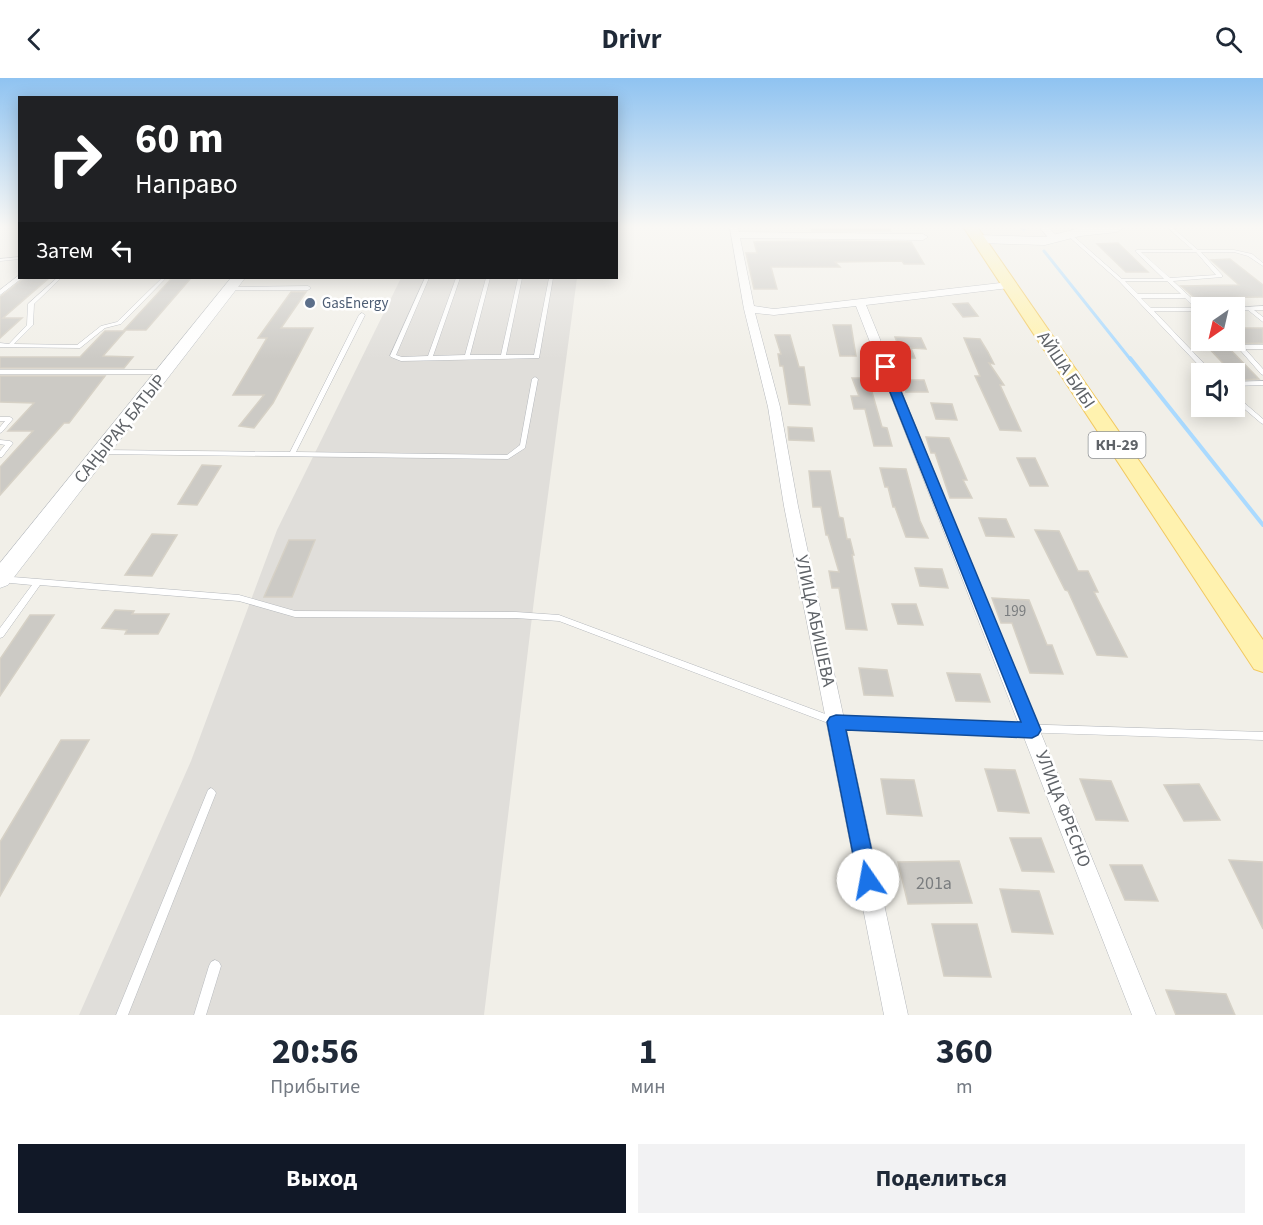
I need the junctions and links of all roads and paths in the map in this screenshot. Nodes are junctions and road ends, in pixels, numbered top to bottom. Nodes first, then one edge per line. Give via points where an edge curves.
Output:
1 (742, 272) edge
2 (1000, 272) edge
3 (1111, 272) edge
4 (1159, 272) edge
5 (1216, 272) edge
6 (18, 279) edge
7 (58, 279) edge
8 (163, 279) edge
9 (427, 279) edge
10 (458, 279) edge
11 (488, 279) edge
12 (520, 279) edge
13 (551, 279) edge
14 (1121, 280) junction
15 (1168, 280) junction
16 (234, 284) edge
17 (1009, 285) junction
18 (308, 288) dead end
19 (0, 293) edge
20 (1136, 296) junction
21 (1186, 296) junction
22 (1191, 300) edge
23 (860, 303) junction
24 (749, 309) junction
25 (1191, 309) edge
26 (1245, 309) edge
27 (1250, 309) junction
28 (1263, 309) edge
29 (1150, 310) junction
30 (362, 315) dead end
31 (1263, 320) edge
32 (11, 344) junction
33 (0, 345) edge
34 (1263, 347) edge
35 (467, 357) junction
36 (503, 357) junction
37 (430, 358) junction
38 (1201, 363) edge
39 (0, 372) edge
40 (165, 372) junction
41 (1263, 373) edge
42 (535, 379) dead end
43 (1263, 383) edge
44 (1245, 384) edge
45 (1245, 406) edge
46 (0, 419) edge
47 (1263, 422) edge
48 (0, 431) edge
49 (0, 442) edge
50 (100, 452) junction
51 (292, 454) junction
52 (0, 455) edge
53 (0, 579) edge
54 (38, 582) junction
55 (0, 635) edge
56 (1263, 661) edge
57 (836, 722) junction
58 (1032, 730) junction
59 (1263, 736) edge
60 (211, 793) dead end
61 (215, 966) dead end
62 (122, 1015) edge
63 (200, 1015) edge
64 (896, 1015) edge
65 (1144, 1015) edge

1 - 24 street, УЛИЦА АБИШЕВА
2 - 17 main road, АЙША БИБІ / КН-29
3 - 14 lane
4 - 15 lane
5 - 15 lane via 1220,276
6 - 19 lane
7 - 32 lane via 31,304 30,325
8 - 32 lane via 119,323 103,327 78,347
9 - 37 lane via 393,356
10 - 37 lane
11 - 35 lane
12 - 36 lane
13 - 36 lane via 537,357
14 - 15 lane
14 - 20 lane
15 - 21 lane
16 - 18 lane
16 - 40 street, САҢЫРАҚ БАТЫР
17 - 23 street
17 - 56 main road, АЙША БИБІ / КН-29
20 - 21 lane
20 - 29 lane
21 - 22 lane
23 - 24 street via 774,312
23 - 58 street, УЛИЦА ФРЕСНО
24 - 57 street, УЛИЦА АБИШЕВА via 774,407
25 - 29 lane
26 - 27 lane
27 - 28 lane
27 - 31 lane
29 - 38 lane
30 - 51 lane
32 - 33 lane
34 - 41 lane via 1243,348
35 - 36 lane
35 - 37 lane
39 - 40 lane
40 - 50 street, САҢЫРАҚ БАТЫР
42 - 51 lane via 523,446 508,456
43 - 44 lane
45 - 47 lane
46 - 48 lane via 10,419
49 - 52 lane via 10,443
50 - 51 lane
50 - 53 street, САҢЫРАҚ БАТЫР
53 - 54 lane
54 - 55 lane
54 - 57 lane via 238,598 295,614 559,618
57 - 58 lane
57 - 64 street, УЛИЦА АБИШЕВА
58 - 59 lane
58 - 65 street, УЛИЦА ФРЕСНО
60 - 62 lane
61 - 63 lane

